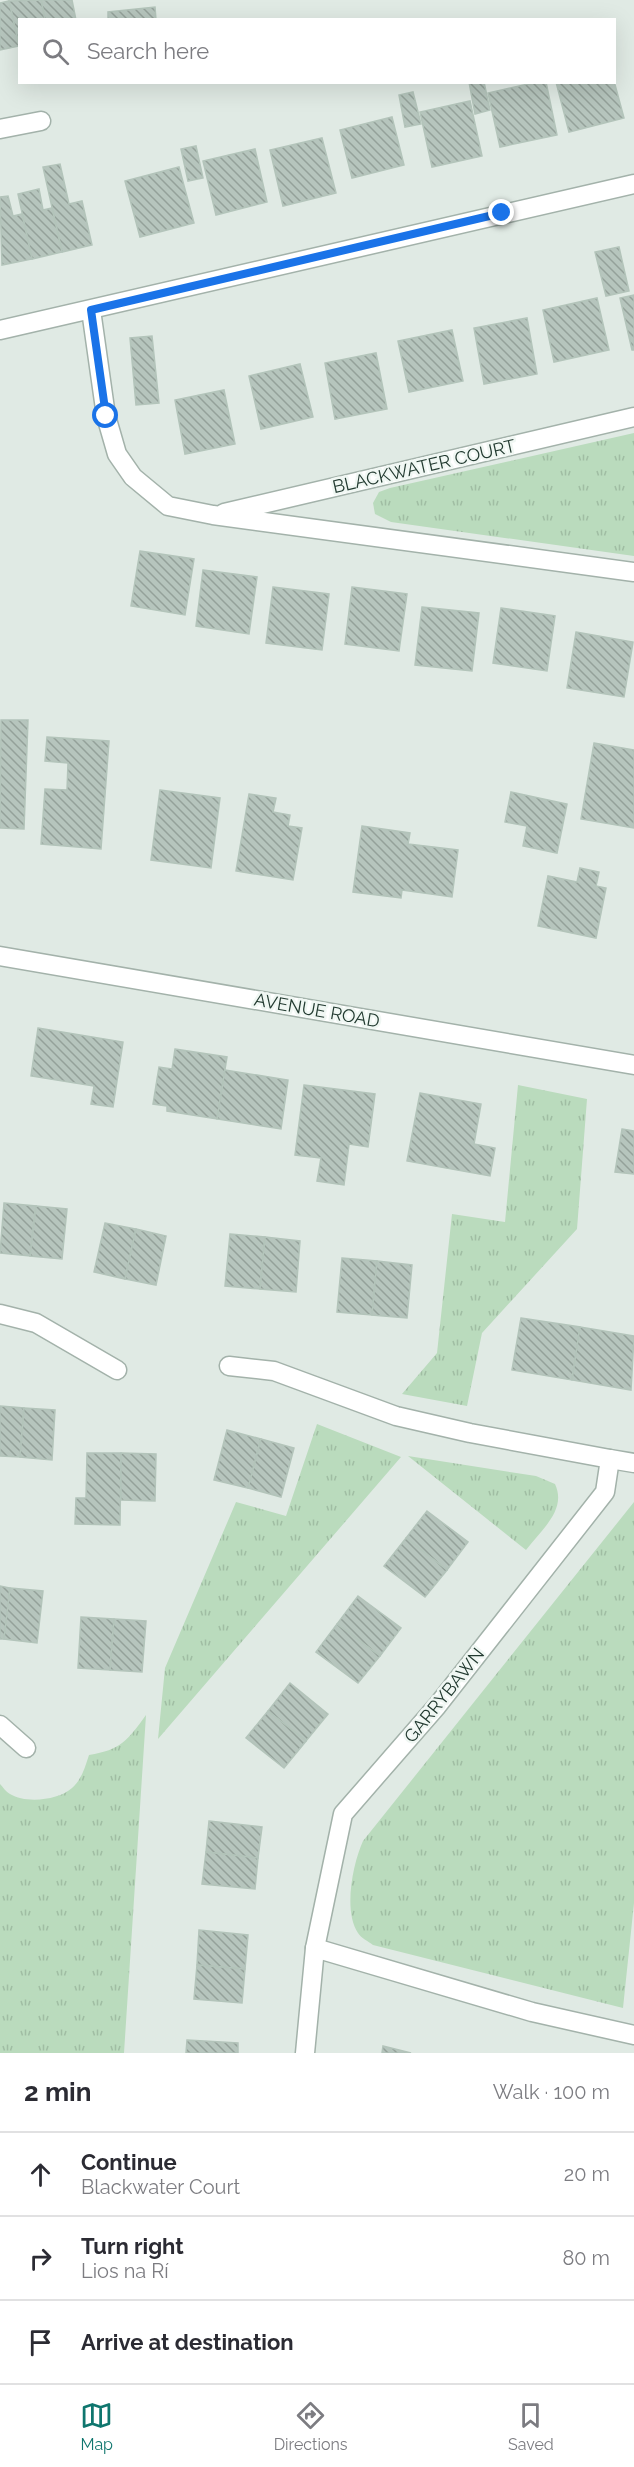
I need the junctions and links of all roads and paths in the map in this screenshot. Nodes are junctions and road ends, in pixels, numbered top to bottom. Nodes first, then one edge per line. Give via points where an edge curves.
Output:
1 (41, 121) dead end
2 (0, 129) edge
3 (634, 184) edge
4 (91, 310) junction
5 (0, 330) edge
6 (634, 417) edge
7 (213, 515) junction
8 (634, 572) edge
9 (0, 956) edge
10 (634, 1065) edge
11 (0, 1314) edge
12 (229, 1366) dead end
13 (117, 1370) dead end
14 (610, 1459) junction
15 (634, 1463) edge
16 (0, 1725) edge
17 (26, 1748) dead end
18 (315, 1948) junction
19 (634, 2034) edge
20 (305, 2053) edge

1 - 2 street
3 - 4 street
4 - 5 street
4 - 7 street, BLACKWATER COURT via 106,416 117,454 132,477 168,506
6 - 7 street, BLACKWATER COURT
7 - 8 street, BLACKWATER COURT
9 - 10 street, AVENUE ROAD
11 - 13 street via 36,1323
12 - 14 street via 274,1371 396,1416
14 - 15 street
14 - 18 street, GARRYBAWN via 605,1492 437,1706 343,1814
16 - 17 street
18 - 19 street via 532,2012
18 - 20 street, GARRYBAWN

